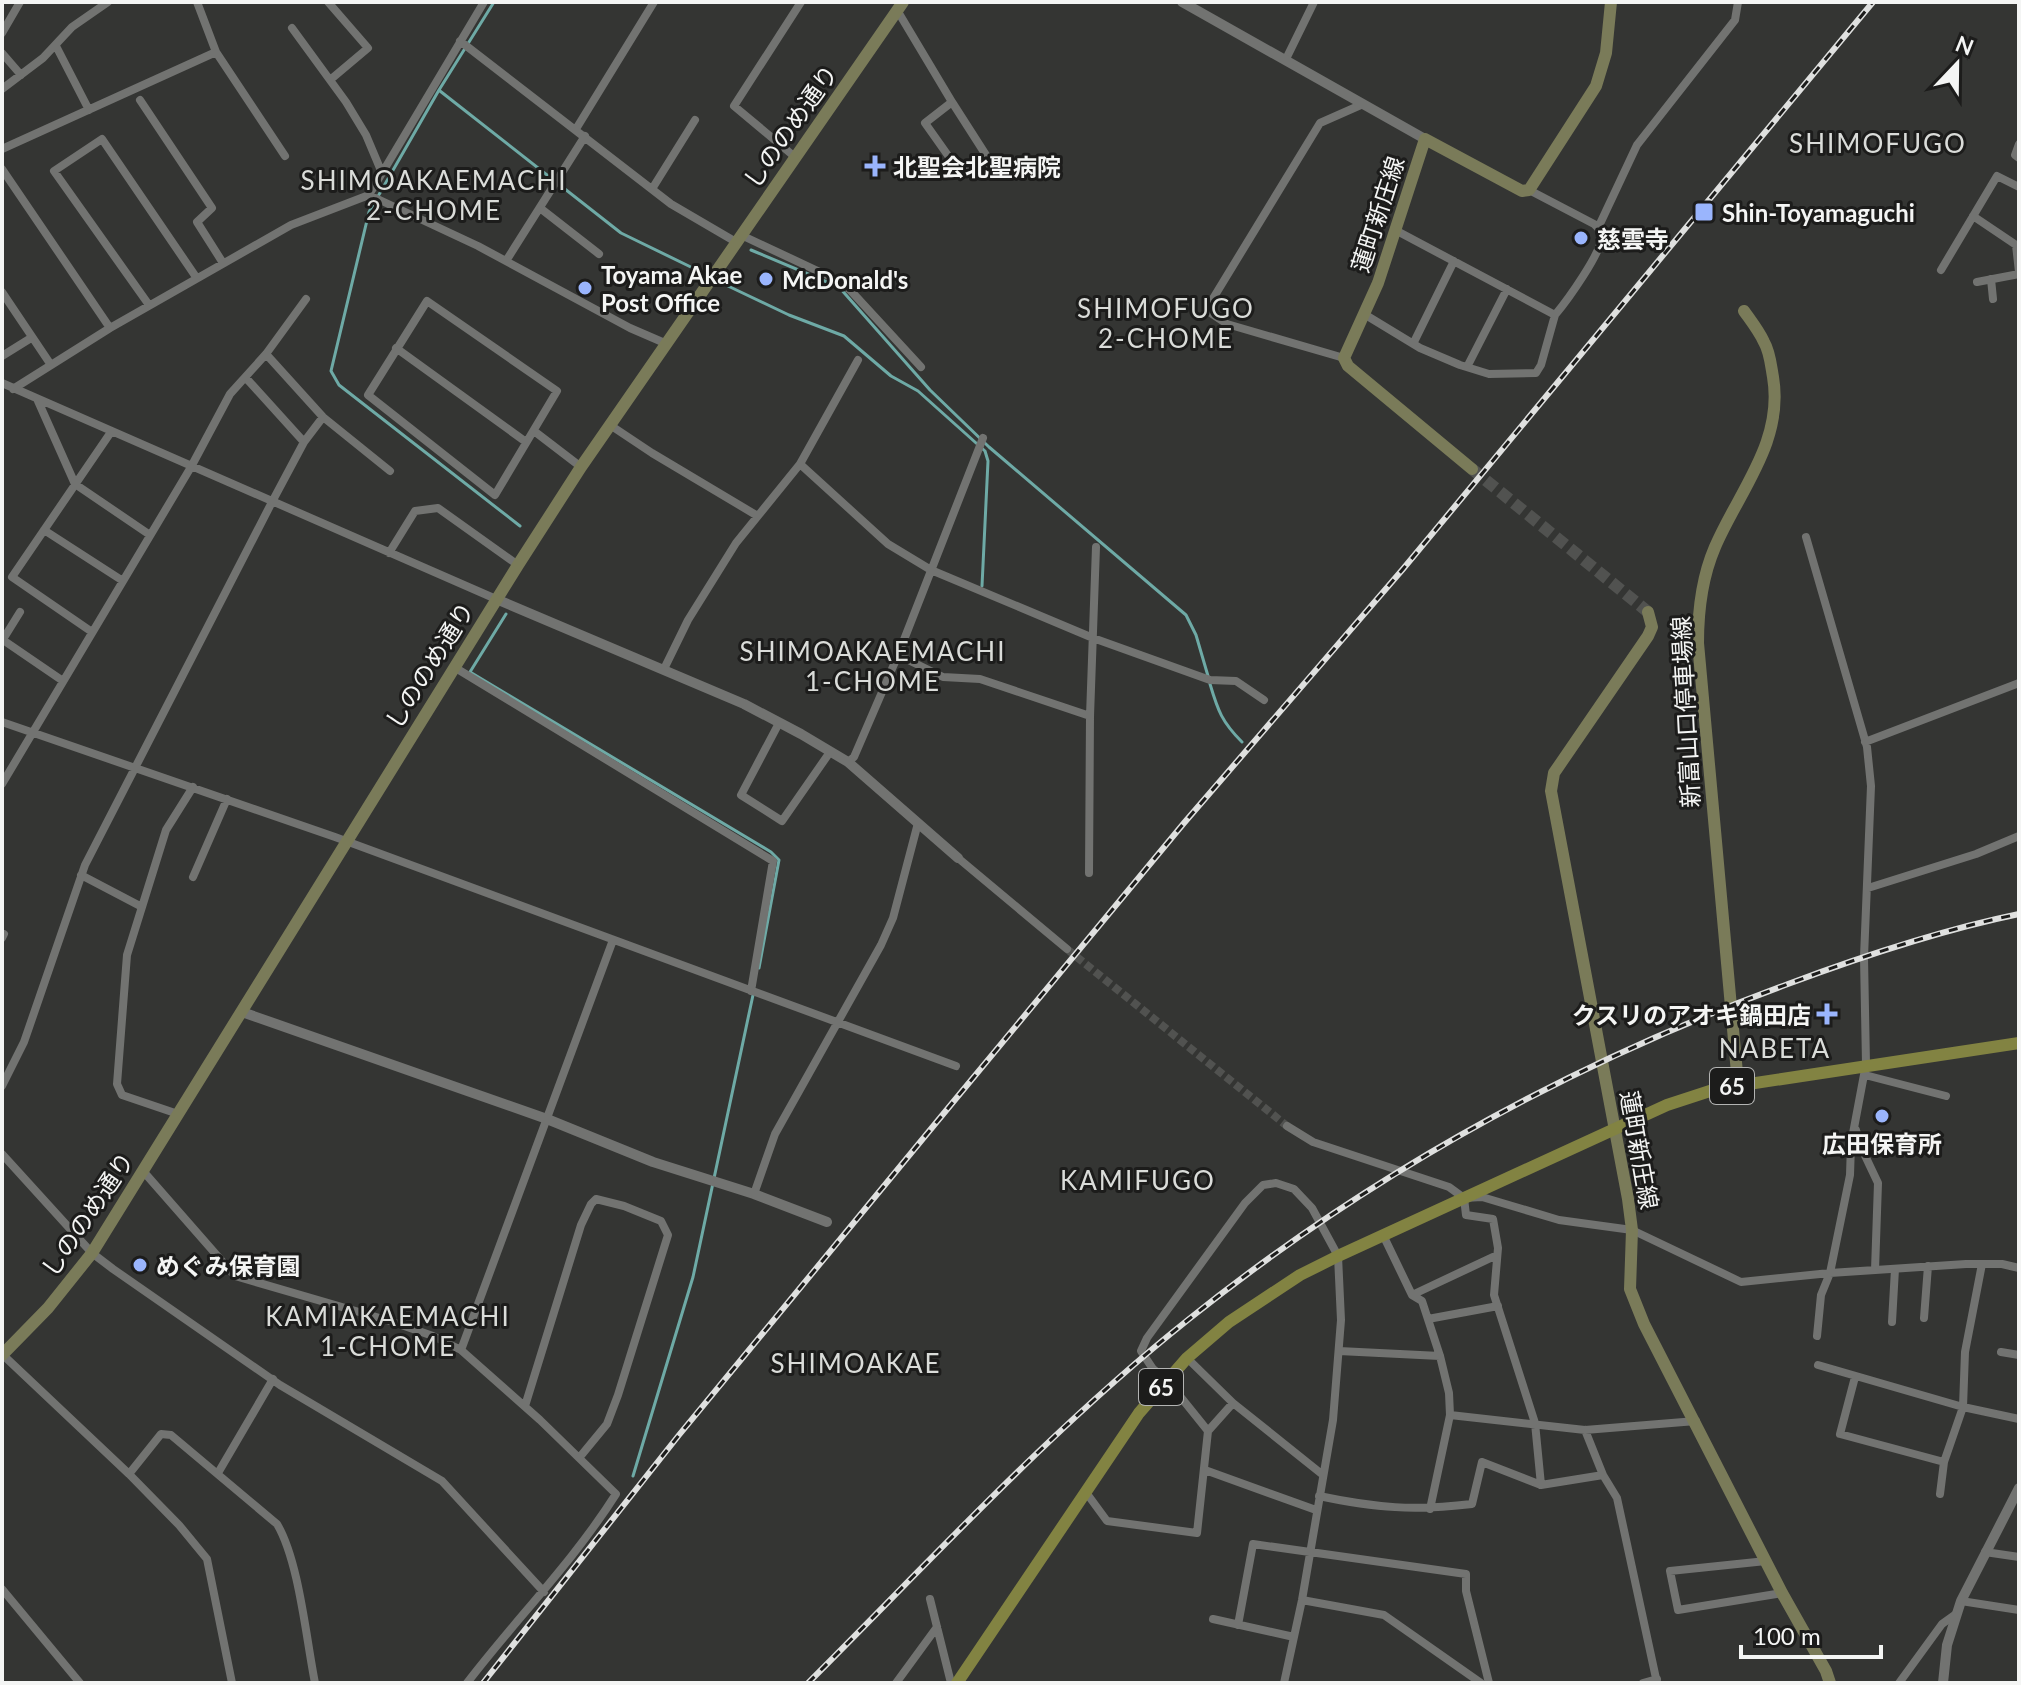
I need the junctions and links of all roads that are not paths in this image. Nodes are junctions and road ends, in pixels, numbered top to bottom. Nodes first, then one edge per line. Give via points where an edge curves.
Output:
1 (20, 2) edge
2 (108, 2) edge
3 (197, 2) edge
4 (328, 2) edge
5 (484, 2) edge
6 (654, 2) edge
7 (801, 2) edge
8 (1182, 2) edge
9 (1314, 2) edge
10 (1611, 2) edge
11 (1738, 2) edge
12 (900, 6) edge
13 (292, 28) dead end
14 (2, 33) edge
15 (464, 44) junction
16 (56, 46) junction
17 (216, 52) junction
18 (2, 53) edge
19 (1286, 59) junction
20 (21, 75) junction
21 (330, 80) junction
22 (2, 89) edge
23 (140, 100) dead end
24 (952, 102) junction
25 (1363, 104) junction
26 (89, 110) junction
27 (695, 120) dead end
28 (576, 129) junction
29 (585, 136) junction
30 (1425, 139) junction
31 (2019, 144) edge
32 (2, 149) edge
33 (285, 156) dead end
34 (795, 157) junction
35 (2019, 158) edge
36 (2, 169) edge
37 (382, 173) junction
38 (2019, 187) edge
39 (652, 189) junction
40 (1529, 190) junction
41 (375, 198) junction
42 (540, 208) junction
43 (1973, 216) junction
44 (1598, 228) junction
45 (1397, 231) junction
46 (738, 239) junction
47 (2017, 246) edge
48 (599, 254) dead end
49 (506, 261) junction
50 (1454, 261) junction
51 (223, 263) junction
52 (1941, 270) dead end
53 (2019, 273) edge
54 (196, 277) junction
55 (1991, 279) junction
56 (1977, 282) dead end
57 (1507, 289) junction
58 (2, 292) edge
59 (306, 299) dead end
60 (1993, 299) dead end
61 (149, 305) junction
62 (1744, 311) dead end
63 (1364, 314) junction
64 (1555, 315) junction
65 (110, 328) junction
66 (31, 338) junction
67 (667, 344) junction
68 (1413, 344) junction
69 (396, 348) junction
70 (266, 354) junction
71 (2, 356) edge
72 (1344, 358) junction
73 (858, 360) dead end
74 (51, 365) junction
75 (921, 367) dead end
76 (1467, 367) junction
77 (246, 378) junction
78 (2, 383) edge
79 (13, 389) junction
80 (38, 401) junction
81 (323, 417) junction
82 (610, 425) junction
83 (534, 431) junction
84 (111, 432) junction
85 (983, 438) dead end
86 (304, 442) junction
87 (526, 442) junction
88 (800, 464) junction
89 (191, 467) junction
90 (581, 467) junction
91 (1472, 469) tunnel mouth
92 (390, 471) dead end
93 (75, 484) junction
94 (272, 502) junction
95 (756, 515) junction
96 (44, 530) junction
97 (150, 535) junction
98 (1806, 537) dead end
99 (1096, 547) dead end
100 (389, 553) junction
101 (518, 565) junction
102 (931, 570) junction
103 (123, 581) junction
104 (496, 599) junction
105 (20, 612) dead end
106 (1648, 612) dead end
107 (92, 632) junction
108 (1093, 638) junction
109 (2, 640) edge
110 (898, 655) junction
111 (454, 667) junction
112 (664, 669) junction
113 (63, 681) junction
114 (2019, 683) edge
115 (1264, 700) dead end
116 (1090, 716) junction
117 (2, 722) edge
118 (779, 723) junction
119 (32, 733) junction
120 (1865, 742) junction
121 (830, 752) junction
122 (848, 762) junction
123 (136, 767) junction
124 (2, 784) edge
125 (193, 787) junction
126 (227, 799) junction
127 (918, 823) junction
128 (2019, 836) edge
129 (346, 841) junction
130 (958, 858) joint
131 (1089, 873) dead end
132 (81, 875) junction
133 (193, 877) dead end
134 (1868, 888) junction
135 (142, 907) junction
136 (613, 940) junction
137 (1067, 949) tunnel mouth
138 (751, 991) junction
139 (242, 1012) junction
140 (836, 1022) junction
141 (2019, 1043) edge
142 (956, 1066) dead end
143 (1865, 1070) junction
144 (1738, 1084) junction
145 (2, 1086) edge
146 (1946, 1096) dead end
147 (178, 1114) junction
148 (547, 1119) junction
149 (1855, 1125) junction
150 (1287, 1126) tunnel mouth
151 (1613, 1131) junction
152 (2, 1154) edge
153 (143, 1171) junction
154 (754, 1194) junction
155 (1464, 1198) junction
156 (827, 1222) dead end
157 (1632, 1230) junction
158 (1384, 1237) junction
159 (92, 1253) junction
160 (1497, 1255) junction
161 (1338, 1256) junction
162 (1982, 1264) junction
163 (1928, 1266) junction
164 (2019, 1268) edge
165 (1895, 1269) junction
166 (1875, 1270) junction
167 (1830, 1273) junction
168 (1412, 1295) junction
169 (1498, 1306) junction
170 (1924, 1318) dead end
171 (1428, 1319) junction
172 (1892, 1322) dead end
173 (1817, 1336) dead end
174 (461, 1350) junction
175 (1339, 1351) junction
176 (2001, 1352) dead end
177 (2, 1355) edge
178 (2019, 1355) edge
179 (1440, 1356) junction
180 (1187, 1358) junction
181 (1818, 1365) dead end
182 (1855, 1377) junction
183 (273, 1379) junction
184 (1167, 1380) junction
185 (1233, 1403) junction
186 (525, 1406) junction
187 (1963, 1407) junction
188 (1450, 1415) junction
189 (2019, 1419) edge
190 (1696, 1421) junction
191 (1535, 1423) junction
192 (1585, 1430) junction
193 (1208, 1431) junction
194 (579, 1458) junction
195 (1944, 1462) junction
196 (1205, 1470) junction
197 (218, 1473) junction
198 (129, 1474) junction
199 (1323, 1475) junction
200 (1603, 1475) junction
201 (1541, 1485) junction
202 (2019, 1488) edge
203 (1085, 1491) junction
204 (1940, 1494) dead end
205 (1319, 1496) junction
206 (1430, 1509) junction
207 (1316, 1510) junction
208 (1985, 1552) junction
209 (1309, 1553) junction
210 (2019, 1557) edge
211 (1766, 1561) junction
212 (2, 1589) edge
213 (544, 1592) junction
214 (1782, 1593) junction
215 (930, 1599) dead end
216 (1302, 1600) junction
217 (1961, 1601) junction
218 (2019, 1610) edge
219 (1956, 1614) junction
220 (1213, 1619) dead end
221 (1238, 1625) junction
222 (937, 1627) junction
223 (1294, 1637) junction
224 (1657, 1681) edge
225 (80, 1683) edge
226 (232, 1683) edge
227 (315, 1683) edge
228 (467, 1683) edge
229 (896, 1683) edge
230 (954, 1683) edge
231 (1284, 1683) edge
232 (1481, 1683) edge
233 (1489, 1683) edge
234 (1643, 1683) edge
235 (1830, 1683) edge
236 (1899, 1683) edge
237 (1943, 1683) edge

1 - 14 street
2 - 16 street via 72,27
3 - 17 street
4 - 21 street via 368,48
5 - 15 street
6 - 28 street
7 - 34 street via 734,106
8 - 19 street
9 - 19 street
10 - 40 main road via 1606,53 1596,86
11 - 44 street via 1735,20 1637,145
12 - 24 street
12 - 34 main road, しののめ通り
13 - 21 street
15 - 28 street
15 - 37 street
16 - 20 street
16 - 26 street
17 - 26 street
17 - 33 street
18 - 20 street
19 - 25 street
20 - 22 street
21 - 37 street via 366,135
23 - 51 street via 212,208 197,222
24 - 24 street via 925,123 959,171 981,173 993,166
25 - 30 street
25 - 72 street via 1320,123 1206,310 1227,324
26 - 32 street
27 - 39 street
28 - 29 street
29 - 39 street
29 - 42 street
30 - 40 main road, 蓮町新庄線
30 - 45 main road, 蓮町新庄線
31 - 35 street
34 - 46 main road, しののめ通り
36 - 65 street
37 - 41 street
38 - 43 street via 1997,176
39 - 46 street
40 - 44 street
41 - 49 street
41 - 51 street via 291,225
42 - 48 street
42 - 49 street
43 - 47 street
43 - 52 street
44 - 64 street via 1602,236 1597,250
45 - 50 street
45 - 63 main road, 蓮町新庄線
46 - 67 main road, しののめ通り
46 - 75 street via 839,281
47 - 53 street
49 - 67 street
50 - 57 street
50 - 68 street
51 - 54 street
53 - 55 street
54 - 61 street
54 - 61 street via 102,139 54,171
55 - 56 street
55 - 60 street
57 - 64 street
57 - 76 street
58 - 66 street
59 - 70 street
61 - 65 street
62 - 144 main road, 新富山口停車場線 via 1765,343 1775,412 1760,464 1714,549 1698,613
63 - 68 street
63 - 72 main road, 蓮町新庄線
64 - 76 street via 1536,373 1489,374
65 - 74 street
66 - 71 street
66 - 74 street
67 - 82 main road, しののめ通り
68 - 76 street
69 - 83 street via 427,301 557,391
69 - 87 street
69 - 87 street via 368,395 495,495
70 - 77 street
70 - 81 street
72 - 91 main road
73 - 88 street
74 - 79 street
77 - 86 street
77 - 89 street via 230,394
78 - 79 street
79 - 80 street
80 - 84 street
80 - 93 street
81 - 86 street
81 - 92 street
82 - 90 main road, しののめ通り
82 - 95 street
83 - 87 street
83 - 90 street
84 - 89 street
84 - 93 street
85 - 102 street
86 - 94 street
88 - 95 street
88 - 102 street via 888,544
89 - 94 street
89 - 97 street
90 - 101 main road, しののめ通り
93 - 96 street
93 - 97 street
94 - 100 street
94 - 123 street
95 - 112 street via 710,584
96 - 103 street
96 - 107 street via 12,577
97 - 103 street
98 - 120 street
99 - 108 street
100 - 101 street via 415,511 438,508
100 - 104 street
101 - 104 main road, しののめ通り
102 - 108 street
102 - 110 street
103 - 107 street
104 - 111 main road, しののめ通り
104 - 112 street
105 - 109 street
106 - 151 main road, 蓮町新庄線 via 1648,636 1554,773 1551,791
107 - 113 street
108 - 115 street via 1210,680 1236,681
108 - 116 street
109 - 113 street
110 - 116 street via 943,677 980,679
110 - 122 street
111 - 129 main road, しののめ通り
111 - 138 street via 773,861
112 - 118 street
113 - 119 street
114 - 120 street
116 - 131 street
117 - 119 street
118 - 121 street
118 - 121 street via 741,795 782,821
119 - 123 street
119 - 124 street
120 - 134 street via 1871,786
121 - 122 street
122 - 127 street
123 - 125 street
123 - 132 street
125 - 126 street
125 - 135 street via 166,830
126 - 129 street
126 - 133 street
127 - 130 street
127 - 140 street via 893,918
128 - 134 street
129 - 136 street
129 - 139 main road, しののめ通り
130 - 137 street
132 - 135 street
132 - 145 street via 24,1042
134 - 143 street
135 - 147 street via 127,955 117,1084 122,1095
136 - 138 street
136 - 148 street
138 - 140 street
139 - 147 main road, しののめ通り
139 - 148 street
140 - 142 street
140 - 154 street via 775,1134
141 - 143 main road, 65 / 65
143 - 144 main road, 65 / 65
143 - 146 street
143 - 149 street
144 - 151 main road, 65 / 65 via 1667,1105
147 - 153 main road, しののめ通り
148 - 154 street via 653,1162
148 - 174 street
149 - 166 street via 1878,1183
149 - 167 street
150 - 155 street via 1313,1142 1449,1187
151 - 155 main road, 65 / 65
151 - 157 main road, 蓮町新庄線
152 - 159 street
153 - 159 main road, しののめ通り
153 - 174 street via 235,1276 390,1321
154 - 156 street
155 - 157 street via 1482,1197 1559,1220
155 - 158 main road, 65 / 65
155 - 160 street via 1466,1215 1493,1219
157 - 167 street via 1741,1282
157 - 190 main road, 蓮町新庄線 via 1633,1301
158 - 161 main road, 65 / 65
158 - 168 street
159 - 177 main road, しののめ通り
159 - 183 street
160 - 168 street
160 - 169 street
161 - 175 street
161 - 180 main road, 65 / 65 via 1229,1322
161 - 184 street via 1312,1208 1294,1189 1263,1185 1147,1338 1141,1351
162 - 163 street
162 - 164 street
162 - 187 street via 1965,1352
163 - 165 street
163 - 170 street
165 - 166 street
165 - 172 street
166 - 167 street
167 - 173 street via 1821,1295
168 - 171 street via 1422,1301
169 - 171 street
169 - 191 street
171 - 179 street
174 - 186 street
175 - 179 street
175 - 199 street
176 - 178 street
177 - 198 street
179 - 188 street
180 - 184 main road, 65 / 65
180 - 185 street
181 - 182 street
182 - 187 street
182 - 195 street via 1840,1434
183 - 197 street
183 - 213 street via 442,1481
184 - 193 street
184 - 203 main road, 65 / 65
185 - 193 street
185 - 199 street
186 - 194 street
186 - 194 street via 591,1204 596,1199 661,1221 668,1235 618,1395 607,1424
187 - 189 street
187 - 195 street
188 - 191 street
188 - 206 street
190 - 192 street
190 - 211 main road, 蓮町新庄線
191 - 192 street
191 - 201 street
192 - 200 street
193 - 196 street
194 - 213 street via 616,1494
195 - 204 street
196 - 203 street via 1197,1533 1107,1521
196 - 207 street
197 - 198 street via 166,1433
197 - 227 street via 284,1536
198 - 226 street via 207,1559
199 - 205 street
200 - 201 street
200 - 224 street via 1617,1498
201 - 206 street via 1482,1462 1472,1504
202 - 208 street
203 - 230 main road, 65 / 65
205 - 206 street via 1370,1507
205 - 207 street
207 - 209 street
208 - 210 street
208 - 217 street
209 - 216 street
209 - 221 street via 1253,1544
209 - 233 street via 1466,1574
211 - 214 main road, 蓮町新庄線
211 - 214 street via 1670,1571 1678,1610
212 - 225 street
213 - 228 street
214 - 235 main road, 蓮町新庄線
215 - 222 street
216 - 223 street
216 - 232 street via 1384,1615
217 - 218 street
217 - 219 street
219 - 236 street via 1942,1624
219 - 237 street
220 - 221 street
221 - 223 street
222 - 229 street
222 - 230 street
223 - 231 street
224 - 234 street

